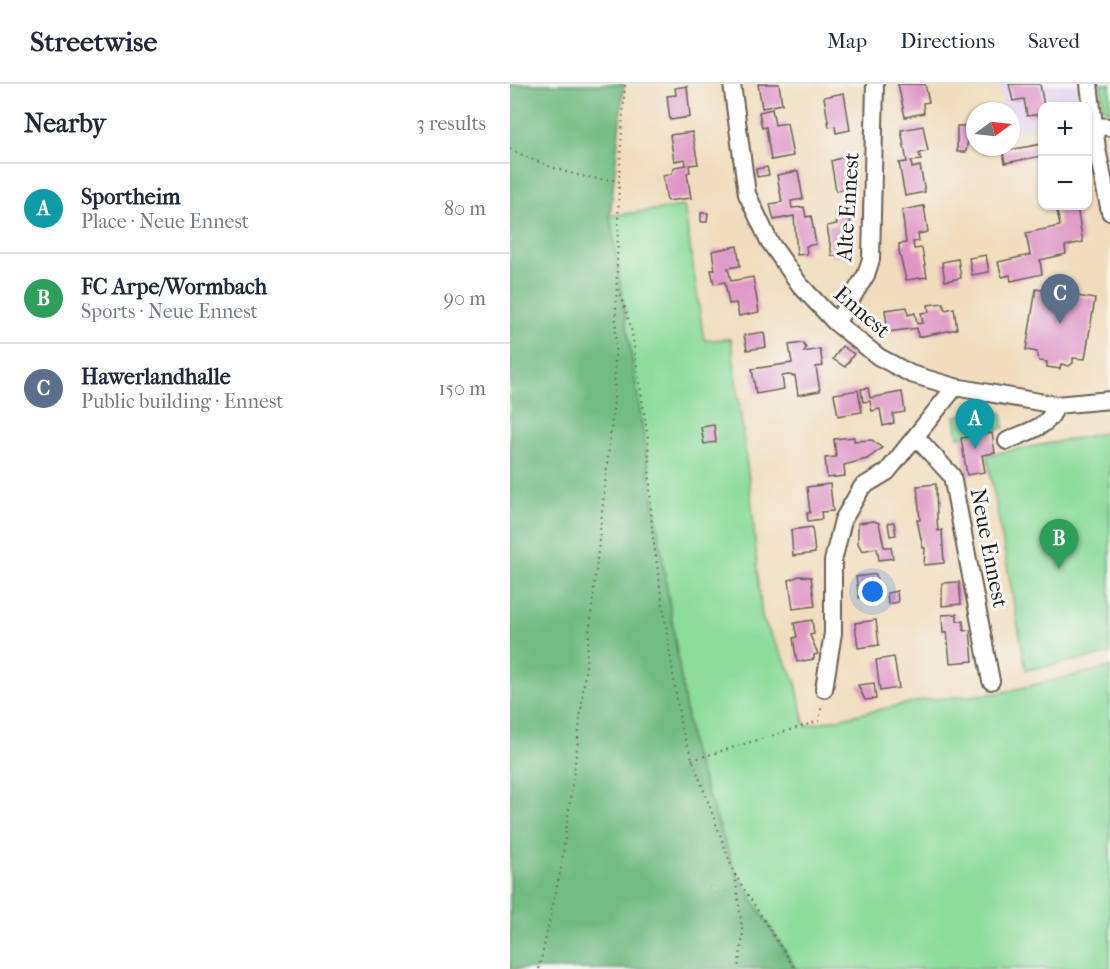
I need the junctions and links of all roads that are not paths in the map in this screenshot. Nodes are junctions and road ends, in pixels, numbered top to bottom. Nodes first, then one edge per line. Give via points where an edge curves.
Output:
1 (732, 84) edge
2 (875, 84) edge
3 (1089, 84) edge
4 (1102, 127) edge
5 (1110, 213) edge
6 (836, 323) junction
7 (955, 387) junction
8 (1110, 400) edge
9 (1056, 405) junction
10 (916, 437) junction
11 (1007, 441) dead end
12 (991, 681) dead end
13 (824, 689) road end

1 - 6 street, Ennest via 747,194 769,241 800,285
2 - 6 street, Alte Ennest via 871,259 866,275
3 - 4 street
4 - 5 street
6 - 7 street, Ennest via 895,366
7 - 9 street, Ennest
7 - 10 street
8 - 9 street, Ennest
9 - 11 street via 1053,417 1045,424
10 - 12 street, Neue Ennest via 952,476
10 - 13 street via 887,472 861,487 843,520 833,561 833,633

